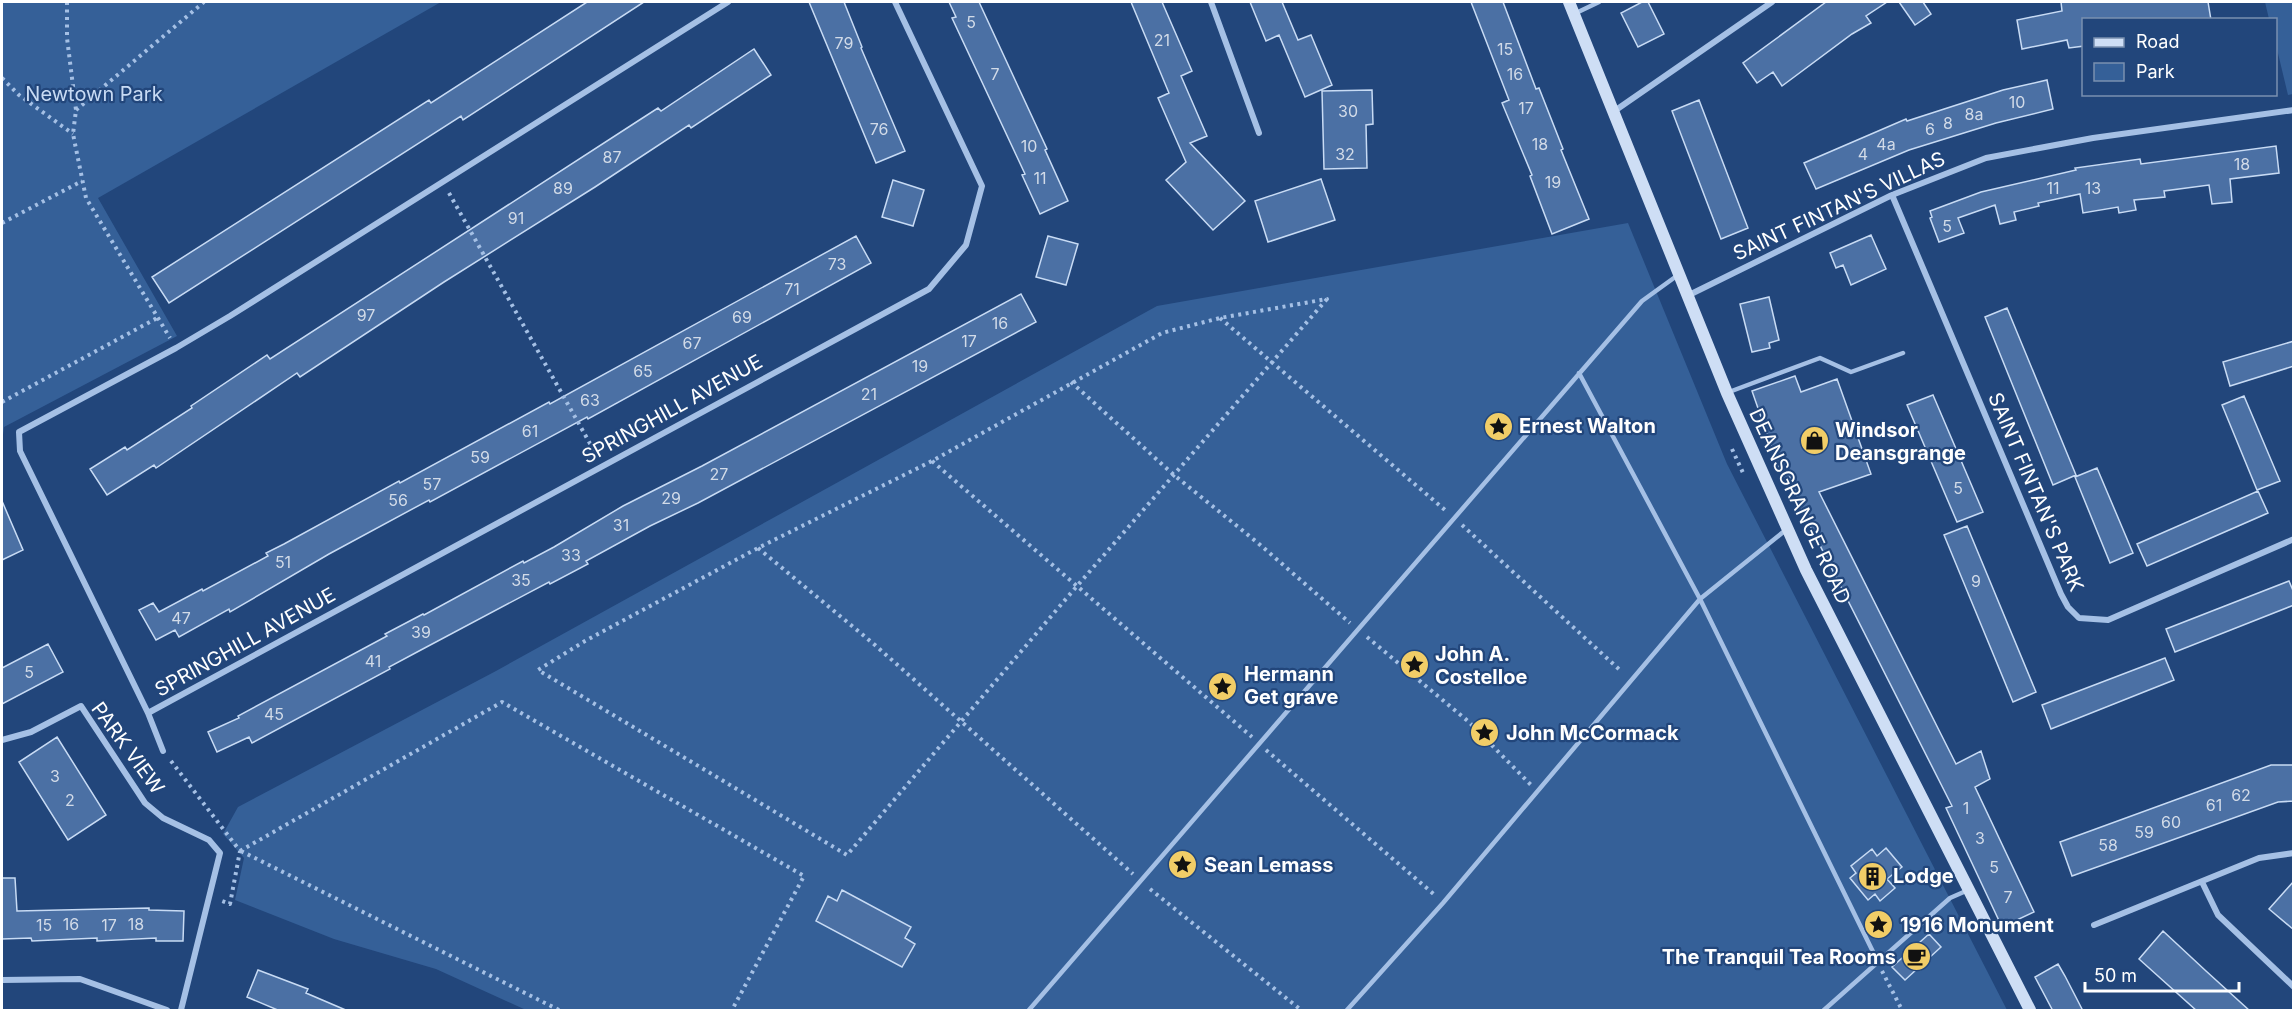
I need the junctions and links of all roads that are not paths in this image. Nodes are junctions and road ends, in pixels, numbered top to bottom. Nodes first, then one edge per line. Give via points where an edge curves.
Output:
1 (728, 2) edge
2 (895, 2) edge
3 (1210, 2) edge
4 (1569, 2) edge
5 (1599, 2) edge
6 (1772, 2) edge
7 (1574, 15) junction
8 (2294, 110) edge
9 (1613, 112) junction
10 (1259, 133) dead end
11 (1892, 195) junction
12 (1678, 275) junction
13 (1687, 296) junction
14 (1903, 353) dead end
15 (1579, 373) junction
16 (1727, 393) junction
17 (1787, 529) junction
18 (2294, 539) edge
19 (1700, 599) junction
20 (148, 713) junction
21 (2, 740) edge
22 (163, 751) dead end
23 (2294, 853) edge
24 (2202, 882) junction
25 (1969, 890) junction
26 (2094, 925) dead end
27 (1878, 962) junction
28 (2, 980) edge
29 (2294, 987) edge
30 (167, 1011) edge
31 (181, 1011) edge
32 (1029, 1011) edge
33 (1347, 1011) edge
34 (1824, 1011) edge
35 (2030, 1011) edge

1 - 20 street, SPRINGHILL AVENUE via 176,348 19,432 20,451
2 - 20 street, SPRINGHILL AVENUE via 982,186 966,245 929,289
3 - 10 street
4 - 7 main road, DEANSGRANGE ROAD
5 - 7 lane
6 - 9 street
7 - 9 main road, DEANSGRANGE ROAD
8 - 11 street, SAINT FINTAN'S VILLAS via 2093,138 1986,158
9 - 12 main road, DEANSGRANGE ROAD
11 - 13 street, SAINT FINTAN'S VILLAS
11 - 18 street, SAINT FINTAN'S PARK via 2061,594 2079,618 2108,620
12 - 13 main road, DEANSGRANGE ROAD
12 - 15 lane via 1642,301
13 - 16 main road, DEANSGRANGE ROAD
14 - 16 lane via 1851,372 1820,358
15 - 19 lane
15 - 32 lane
16 - 17 main road, DEANSGRANGE ROAD
17 - 19 lane
17 - 25 main road, DEANSGRANGE ROAD
19 - 27 lane
19 - 33 lane
20 - 22 street, SPRINGHILL AVENUE
21 - 31 street, PARK VIEW via 32,732 81,706 145,802 163,818 209,840 220,853
23 - 24 street via 2259,858
24 - 26 street
24 - 29 street via 2218,915
25 - 27 lane via 1950,898
25 - 35 main road, DEANSGRANGE ROAD
27 - 34 lane
28 - 30 street via 80,979

